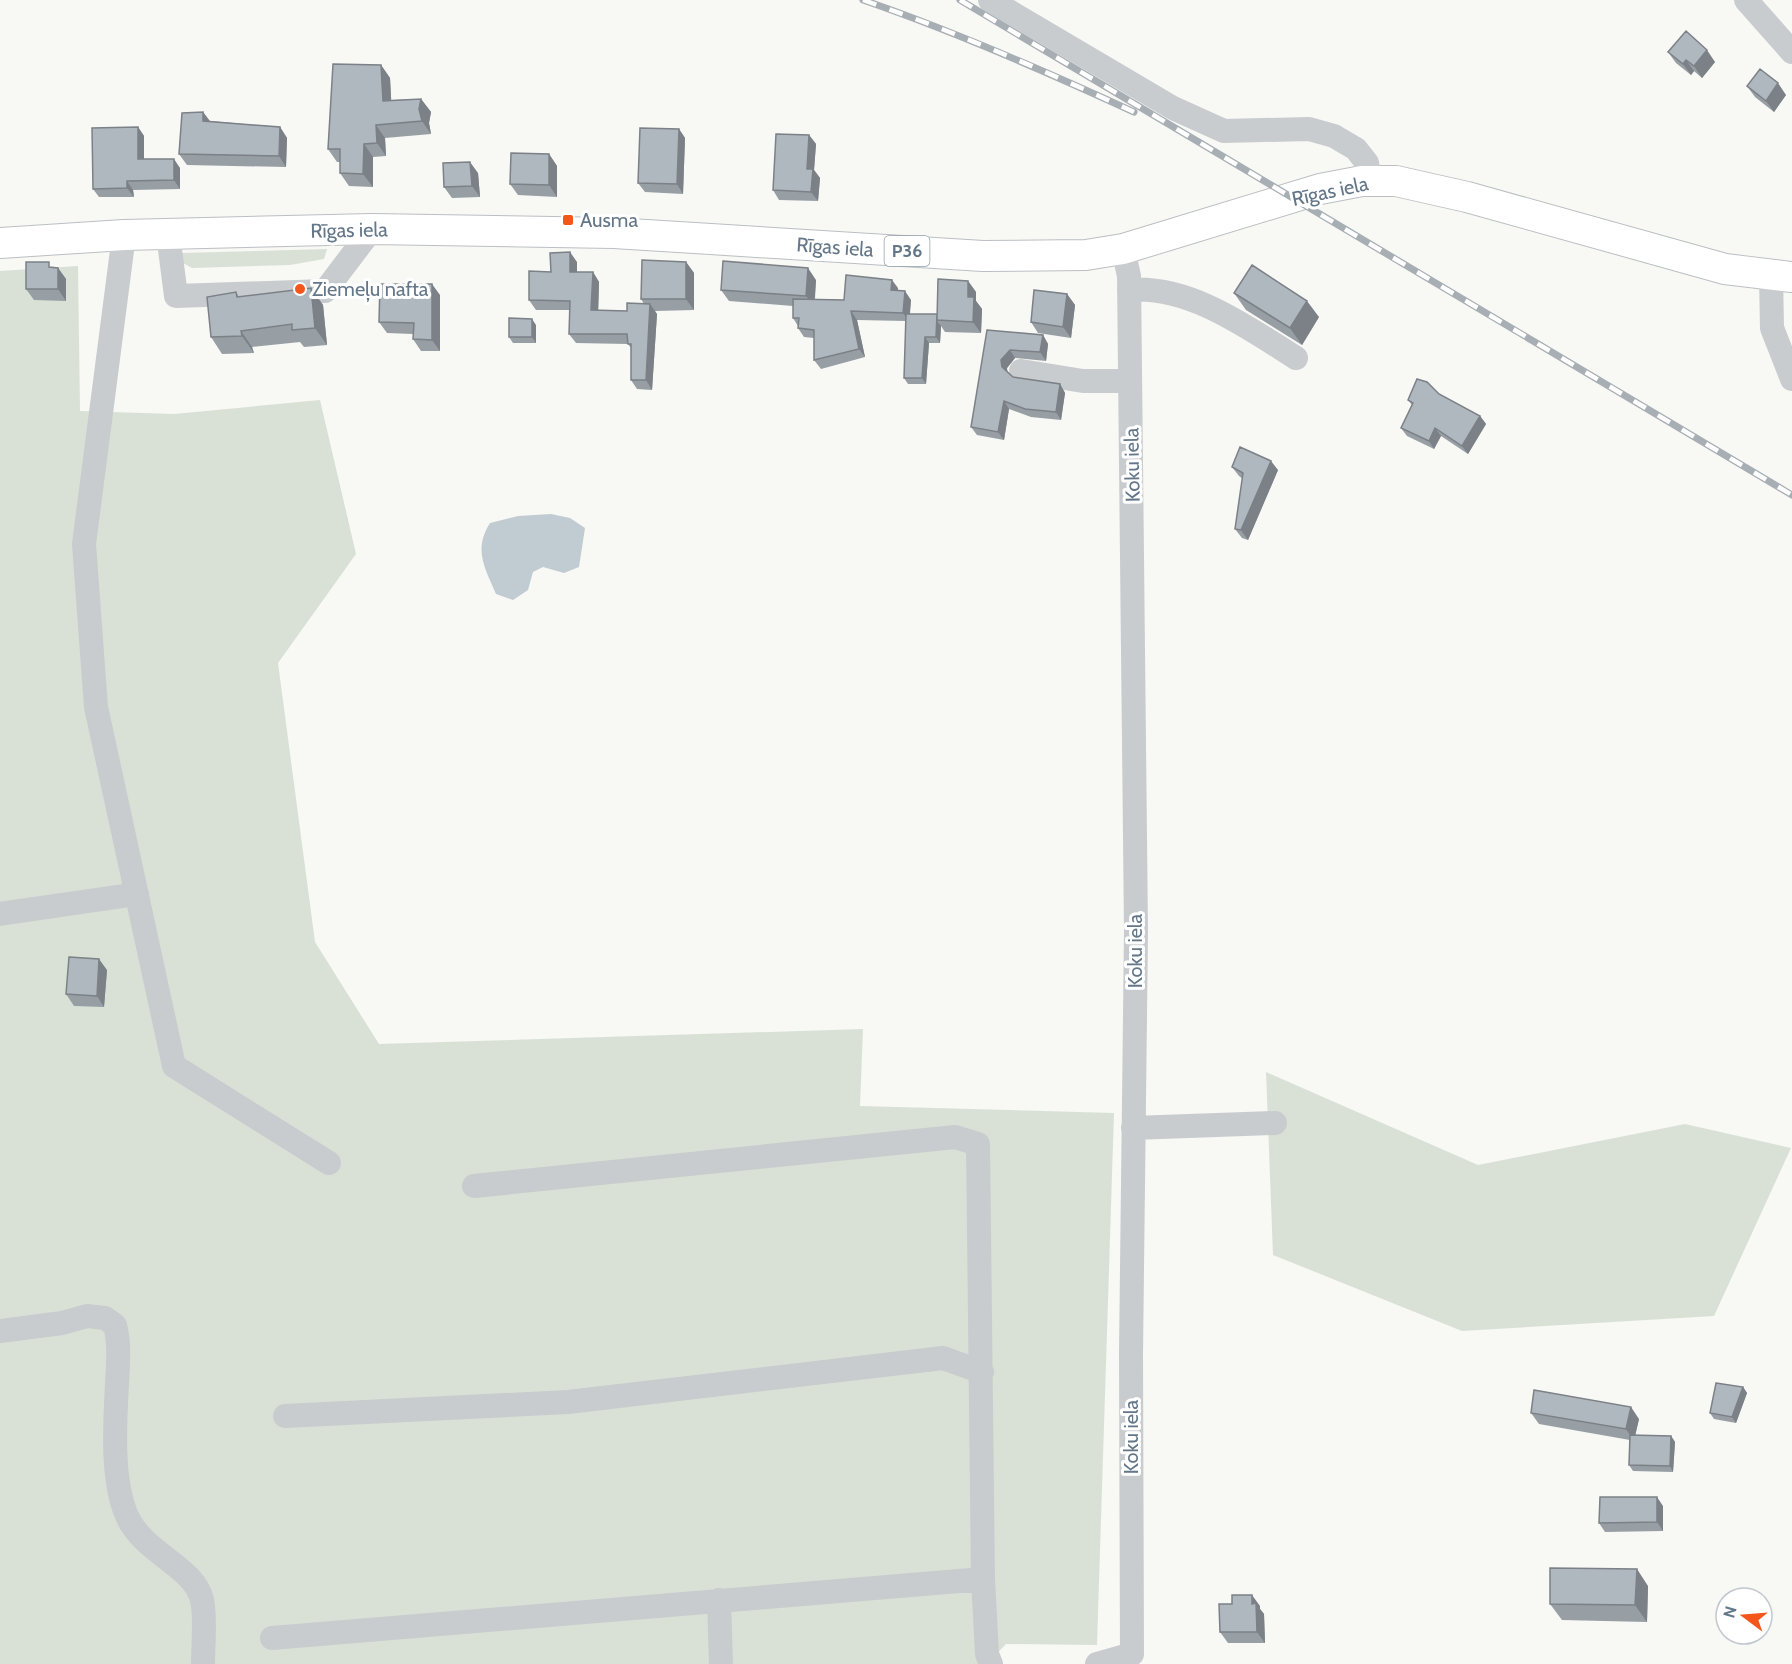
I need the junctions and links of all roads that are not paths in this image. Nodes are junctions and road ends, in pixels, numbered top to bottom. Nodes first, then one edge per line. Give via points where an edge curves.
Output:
1 (990, 0) edge
2 (1746, 0) edge
3 (1792, 51) edge
4 (1370, 181) junction
5 (372, 229) junction
6 (168, 234) junction
7 (124, 235) junction
8 (0, 243) edge
9 (1124, 249) junction
10 (1781, 277) edge
11 (1129, 290) junction
12 (1296, 358) dead end
13 (1021, 371) dead end
14 (1792, 379) edge
15 (1130, 381) junction
16 (137, 894) junction
17 (0, 914) edge
18 (1275, 1123) dead end
19 (1134, 1128) junction
20 (329, 1163) dead end
21 (474, 1186) dead end
22 (0, 1331) edge
23 (982, 1372) junction
24 (285, 1416) dead end
25 (983, 1579) junction
26 (719, 1600) junction
27 (272, 1638) dead end
28 (1138, 1659) edge
29 (203, 1664) edge
30 (720, 1664) edge
31 (991, 1664) edge
32 (1097, 1664) edge

1 - 4 street via 1173,108 1224,131 1309,129 1334,136 1356,149 1367,163
2 - 3 street
4 - 9 main road, Rīgas iela / P36 via 1320,189
4 - 10 main road, Rīgas iela / P36 via 1433,188 1725,269
5 - 6 main road, Rīgas iela / P36
5 - 6 street via 325,291 176,296
5 - 9 main road, Rīgas iela / P36 via 614,233 983,256 1086,255
6 - 7 main road, Rīgas iela / P36
7 - 8 main road, Rīgas iela / P36
7 - 16 street via 84,544 96,707
9 - 11 street, Koku iela
10 - 14 street via 1772,328
11 - 12 street via 1147,289 1206,306
11 - 15 street, Koku iela
13 - 15 street via 1083,381
15 - 19 street, Koku iela via 1136,931
16 - 17 street
16 - 20 street via 174,1066
18 - 19 street
19 - 28 street, Koku iela
21 - 23 street via 955,1137 978,1144
22 - 29 street via 87,1316 105,1318 114,1325 119,1339 115,1425 120,1491 127,1516 139,1535 159,1555 187,1573 202,1599
23 - 24 street via 943,1358 568,1402
23 - 25 street
25 - 26 street
25 - 31 street via 987,1654
26 - 27 street
26 - 30 street
28 - 32 street, Koku iela

